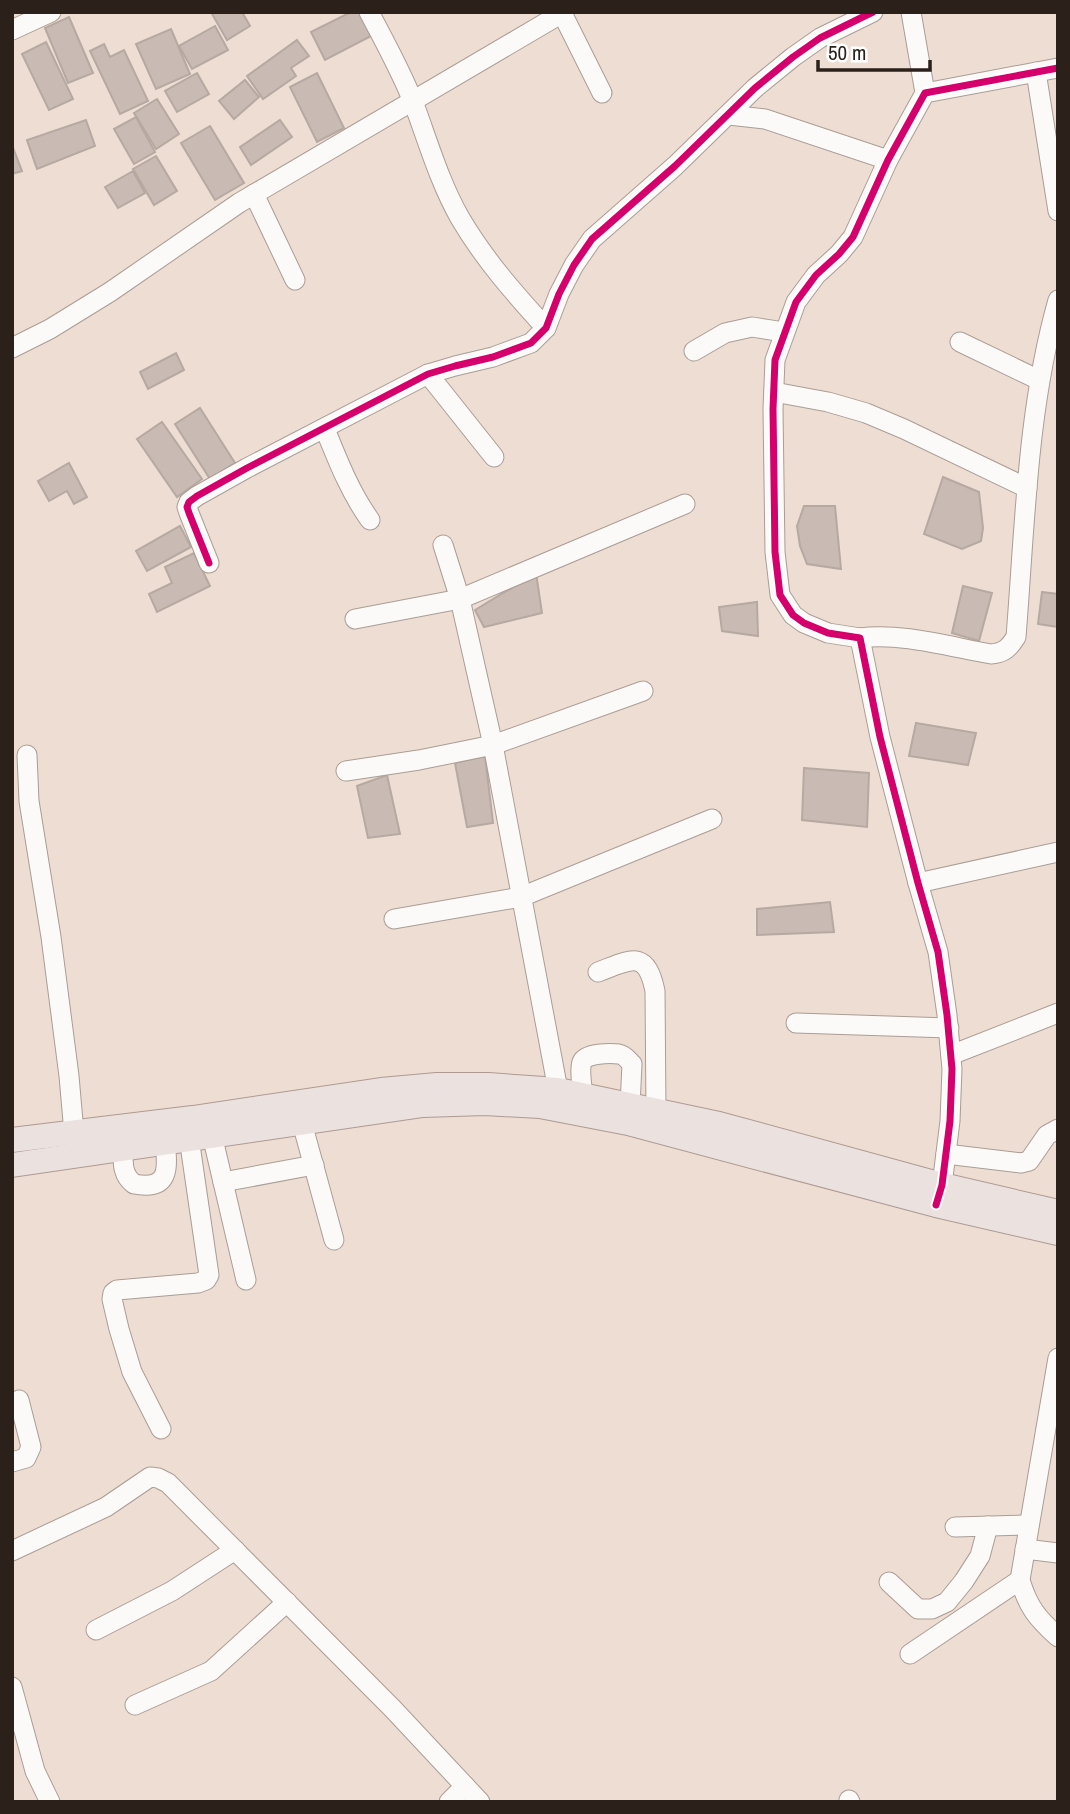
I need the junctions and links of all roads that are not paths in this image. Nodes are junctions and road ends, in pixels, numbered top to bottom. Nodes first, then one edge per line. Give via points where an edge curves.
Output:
1 (51, 12) edge
2 (369, 12) edge
3 (873, 12) edge
4 (911, 12) edge
5 (563, 13) edge
6 (12, 30) edge
7 (1058, 68) edge
8 (1036, 72) junction
9 (602, 93) dead end
10 (925, 93) junction
11 (412, 100) junction
12 (729, 115) junction
13 (888, 160) junction
14 (254, 194) junction
15 (1058, 211) edge
16 (295, 280) dead end
17 (1058, 300) edge
18 (546, 328) junction
19 (784, 332) junction
20 (960, 342) dead end
21 (12, 348) edge
22 (694, 351) dead end
23 (428, 374) junction
24 (1039, 380) junction
25 (774, 392) junction
26 (325, 429) junction
27 (494, 457) dead end
28 (1027, 488) junction
29 (685, 504) dead end
30 (370, 520) dead end
31 (443, 545) dead end
32 (209, 563) dead end
33 (460, 599) junction
34 (355, 619) dead end
35 (860, 638) junction
36 (643, 691) dead end
37 (493, 745) junction
38 (27, 755) dead end
39 (346, 771) dead end
40 (712, 818) dead end
41 (1058, 852) edge
42 (918, 883) junction
43 (521, 897) junction
44 (394, 919) dead end
45 (598, 972) dead end
46 (1058, 1013) edge
47 (796, 1023) dead end
48 (948, 1028) junction
49 (951, 1055) junction
50 (558, 1090) junction
51 (583, 1095) junction
52 (630, 1106) junction
53 (656, 1111) junction
54 (302, 1123) junction
55 (1058, 1129) edge
56 (74, 1133) junction
57 (188, 1138) junction
58 (12, 1140) edge
59 (122, 1149) junction
60 (946, 1154) junction
61 (12, 1165) edge
62 (314, 1165) junction
63 (223, 1182) junction
64 (939, 1195) junction
65 (1058, 1212) edge
66 (1058, 1233) edge
67 (334, 1240) dead end
68 (246, 1280) dead end
69 (1058, 1358) edge
70 (19, 1400) dead end
71 (161, 1429) dead end
72 (12, 1462) edge
73 (1029, 1525) junction
74 (988, 1526) junction
75 (955, 1527) dead end
76 (1025, 1549) junction
77 (235, 1550) junction
78 (12, 1551) edge
79 (1058, 1553) edge
80 (1020, 1580) junction
81 (889, 1582) dead end
82 (287, 1602) junction
83 (96, 1630) dead end
84 (1058, 1637) edge
85 (910, 1654) dead end
86 (12, 1687) edge
87 (135, 1705) dead end
88 (16, 1715) edge
89 (465, 1787) junction
90 (50, 1802) edge
91 (449, 1802) edge
92 (480, 1802) edge

1 - 6 street
2 - 11 street
3 - 12 street via 820,38 755,88
4 - 10 street
5 - 9 street
5 - 11 street
7 - 8 street
8 - 10 street
8 - 15 street
10 - 13 street
11 - 14 street
11 - 18 street via 458,216 495,270
12 - 13 street via 765,119
12 - 18 street via 592,239 559,294
13 - 19 street via 853,237 796,302
14 - 16 street
14 - 21 street via 110,292
17 - 24 street
18 - 23 street via 531,343 514,350
19 - 22 street via 752,327 725,333
19 - 25 street via 775,360
20 - 24 street
23 - 26 street
23 - 27 street
24 - 28 street
25 - 28 street via 866,413
25 - 35 street via 775,551 780,595 804,623
26 - 30 street via 356,500
26 - 32 street via 190,502 187,507
28 - 35 street via 1016,637 1009,648 991,654 921,641
29 - 33 street
31 - 33 street
33 - 34 street
33 - 37 street
35 - 42 street
36 - 37 street
37 - 39 street
37 - 43 street
38 - 56 street via 29,801 51,937
40 - 43 street
41 - 42 street
42 - 48 street via 938,952
43 - 44 street
43 - 50 street
45 - 53 street via 628,961 647,966 655,991
46 - 49 street
47 - 48 street
48 - 49 street
49 - 60 street
50 - 51 main road
50 - 56 main road via 437,1085
51 - 52 main road
51 - 52 street via 581,1064 585,1058 619,1054 632,1064
52 - 53 main road
53 - 64 main road via 719,1124
54 - 57 main road
54 - 62 street
54 - 64 main road via 423,1105 540,1106
55 - 60 street via 1047,1135 1029,1161 1021,1163
56 - 58 main road
57 - 59 main road
57 - 59 street via 161,1180 152,1185 134,1184 126,1177
57 - 63 street
57 - 71 street via 209,1275 198,1283 117,1290 112,1299 132,1372
59 - 61 main road
60 - 64 street
62 - 63 street
62 - 67 street
63 - 68 street
64 - 65 main road
64 - 66 main road
69 - 73 street
70 - 72 street via 30,1447 26,1458
73 - 74 street
73 - 76 street
74 - 75 street
74 - 81 street via 980,1556 947,1602 918,1609
76 - 79 street
76 - 80 street
77 - 78 street via 168,1483 150,1477 106,1507
77 - 82 street
77 - 83 street via 172,1591
80 - 84 street via 1038,1619
80 - 85 street
82 - 87 street via 211,1671
82 - 89 street
86 - 88 street
88 - 90 street
89 - 91 street
89 - 92 street

